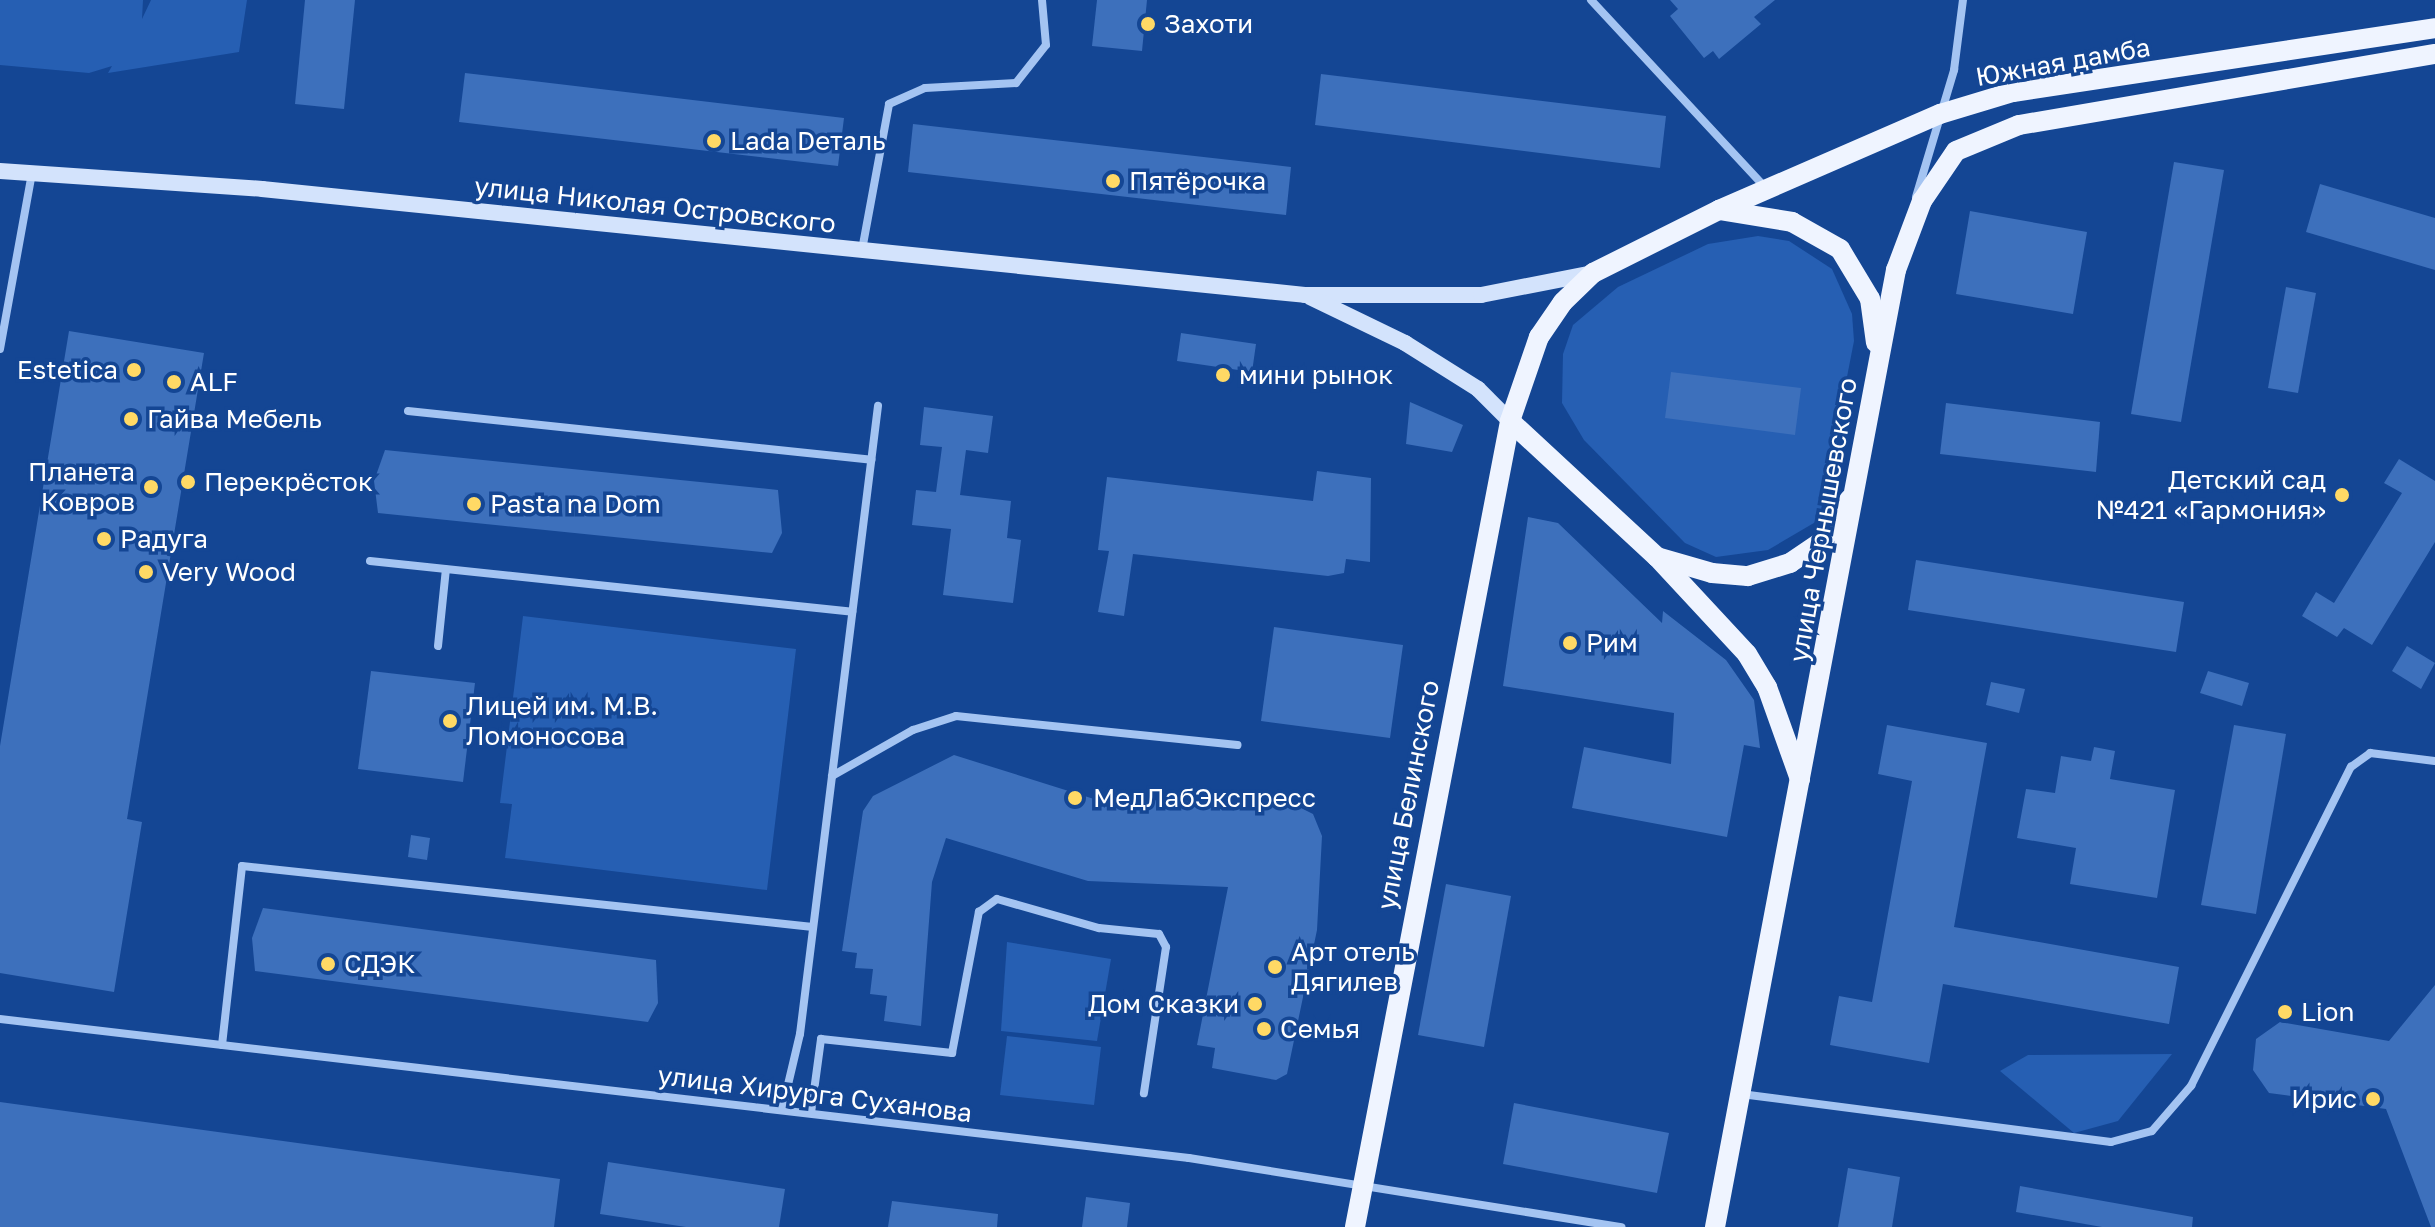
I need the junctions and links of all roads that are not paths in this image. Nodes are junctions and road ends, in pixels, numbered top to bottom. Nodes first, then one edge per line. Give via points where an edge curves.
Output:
1 (1042, 0) edge
2 (1591, 0) edge
3 (1963, 0) edge
4 (2435, 28) edge
5 (2435, 54) edge
6 (1940, 114) junction
7 (2019, 125) joint
8 (0, 171) edge
9 (32, 173) junction
10 (1765, 187) junction
11 (1719, 210) junction
12 (862, 250) junction
13 (1896, 270) junction
14 (1593, 273) junction
15 (1305, 295) junction
16 (0, 349) edge
17 (1878, 363) junction
18 (878, 406) dead end
19 (408, 411) dead end
20 (1510, 421) junction
21 (871, 460) junction
22 (1856, 490) junction
23 (1657, 557) junction
24 (370, 561) dead end
25 (446, 569) junction
26 (852, 612) junction
27 (438, 646) dead end
28 (1238, 745) dead end
29 (2435, 761) edge
30 (832, 776) junction
31 (1800, 779) junction
32 (813, 927) junction
33 (0, 1019) edge
34 (222, 1045) junction
35 (1144, 1093) dead end
36 (1741, 1094) junction
37 (782, 1110) junction
38 (811, 1113) junction
39 (1362, 1190) junction
40 (1355, 1227) edge
41 (1622, 1227) edge
42 (1715, 1227) edge

1 - 12 street via 1046,45 1016,83 925,88 889,104
2 - 10 street
3 - 6 street, улица Чернышевского
4 - 6 main road, Южная дамба via 2013,92
5 - 7 main road, Южная дамба
6 - 10 main road, Южная дамба
6 - 13 street, улица Чернышевского
7 - 13 main road, улица Чернышевского via 1956,151 1922,201
8 - 9 main road, улица Николая Островского
9 - 12 main road, улица Николая Островского
9 - 16 street
10 - 11 main road, Южная дамба
11 - 14 main road, Южная дамба
11 - 17 main road via 1792,222 1840,249 1870,299
12 - 15 main road, улица Николая Островского
13 - 17 main road, улица Чернышевского
14 - 15 main road, улица Николая Островского via 1481,295
14 - 20 main road, улица Белинского via 1539,337
15 - 20 main road, улица Николая Островского via 1405,343 1478,389
17 - 22 main road, улица Чернышевского
18 - 21 street
19 - 21 street
20 - 23 main road, улица Чернышевского
20 - 39 main road, улица Белинского
21 - 26 street
22 - 23 main road via 1823,541 1790,563 1748,576
22 - 31 main road, улица Чернышевского
23 - 31 main road, улица Чернышевского via 1747,654
24 - 25 street
25 - 26 street
25 - 27 street
26 - 30 street
28 - 30 street via 956,716 913,730
29 - 36 street via 2370,753 2351,767 2191,1086 2152,1131 2111,1142
30 - 32 street
31 - 36 main road, улица Чернышевского
32 - 34 street via 242,866
32 - 37 street
33 - 34 street, улица Хирурга Суханова
34 - 37 street, улица Хирурга Суханова
35 - 38 street via 1166,947 1159,934 1099,928 997,899 979,912 952,1053 821,1039
36 - 42 main road, улица Чернышевского
37 - 38 street, улица Хирурга Суханова
38 - 39 street, улица Хирурга Суханова via 1189,1158
39 - 40 main road, улица Белинского
39 - 41 street, улица Хирурга Суханова

